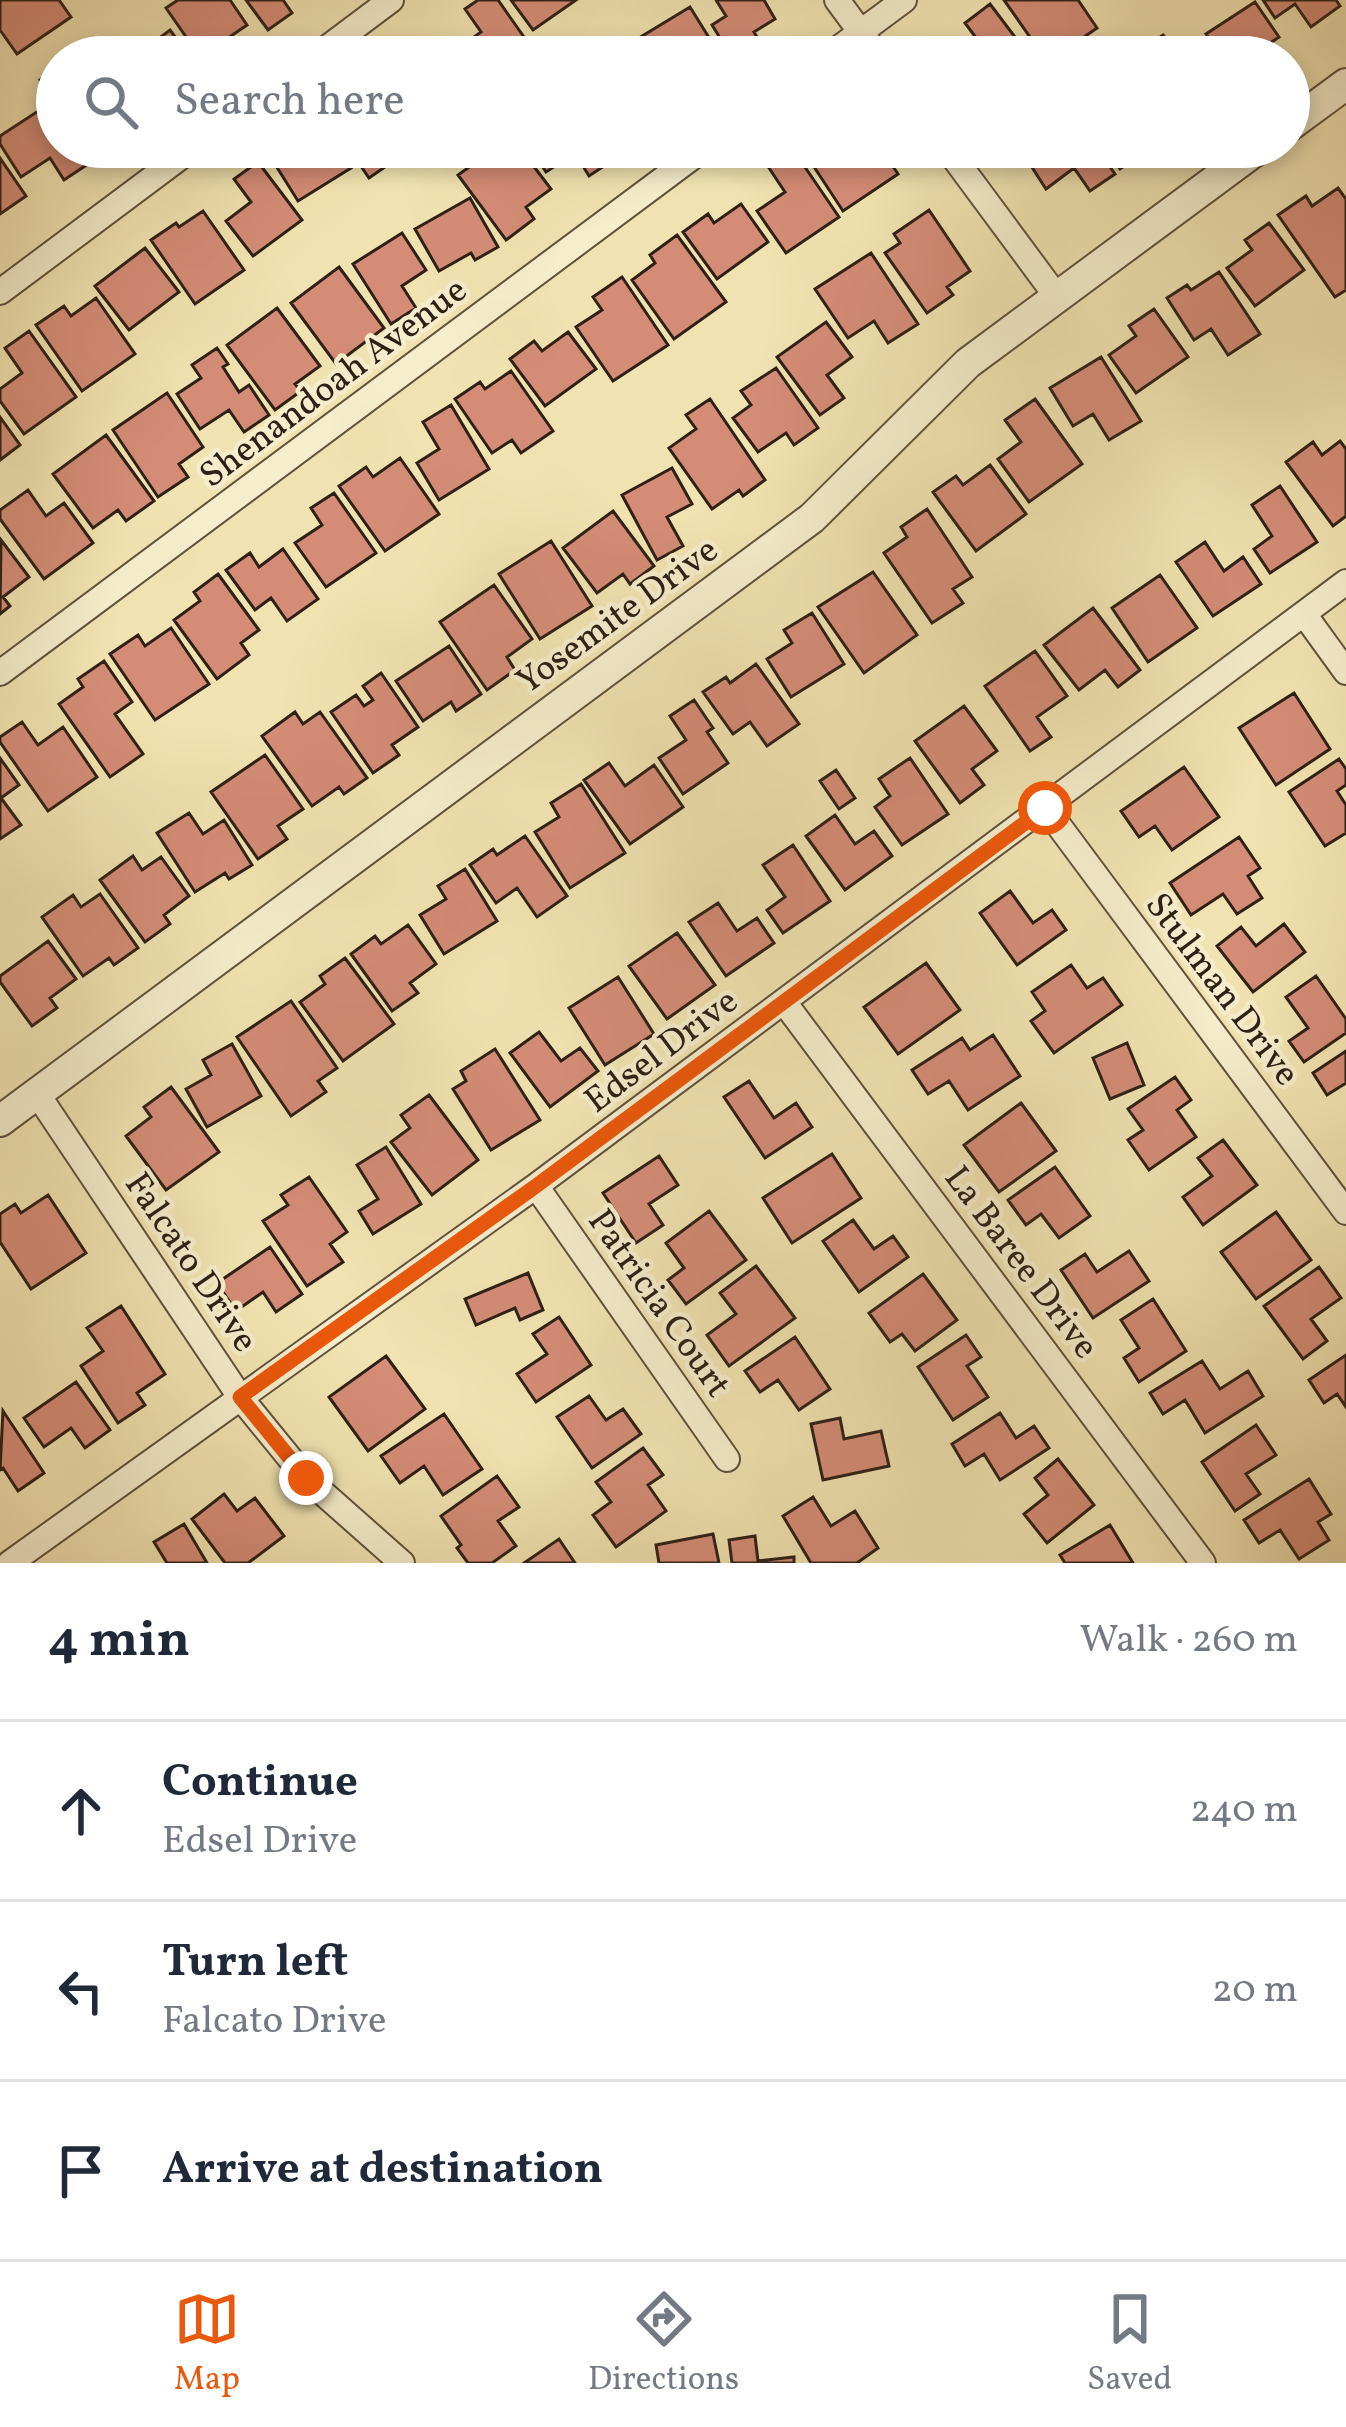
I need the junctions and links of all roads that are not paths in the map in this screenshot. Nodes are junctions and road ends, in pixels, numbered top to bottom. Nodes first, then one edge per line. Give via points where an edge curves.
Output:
1 (391, 0) edge
2 (837, 0) edge
3 (904, 0) edge
4 (861, 32) junction
5 (343, 36) edge
6 (856, 36) edge
7 (864, 36) edge
8 (1341, 97) edge
9 (1310, 114) edge
10 (166, 168) edge
11 (678, 168) edge
12 (962, 168) edge
13 (1232, 168) edge
14 (0, 292) edge
15 (1057, 297) junction
16 (1346, 582) edge
17 (1304, 614) junction
18 (1346, 672) edge
19 (0, 673) edge
20 (1045, 808) junction
21 (784, 1001) junction
22 (36, 1092) junction
23 (0, 1121) edge
24 (536, 1186) junction
25 (1346, 1212) edge
26 (240, 1397) junction
27 (727, 1459) dead end
28 (10, 1563) edge
29 (402, 1563) edge
30 (1203, 1563) edge

1 - 5 street
2 - 4 street
3 - 4 street
4 - 6 street
4 - 7 street
8 - 9 street
10 - 14 street
11 - 19 street, Shenandoah Avenue
12 - 15 street
13 - 15 street, Yosemite Drive
15 - 22 street, Yosemite Drive via 968,363 812,518
16 - 17 street, Edsel Drive
17 - 18 street
17 - 20 street, Edsel Drive
20 - 21 street, Edsel Drive
20 - 25 street, Stulman Drive
21 - 24 street, Edsel Drive
21 - 30 street, La Baree Drive
22 - 23 street, Yosemite Drive
22 - 26 street, Falcato Drive
24 - 26 street, Edsel Drive
24 - 27 street, Patricia Court
26 - 28 street, Edsel Drive
26 - 29 street, Falcato Drive via 306,1478

